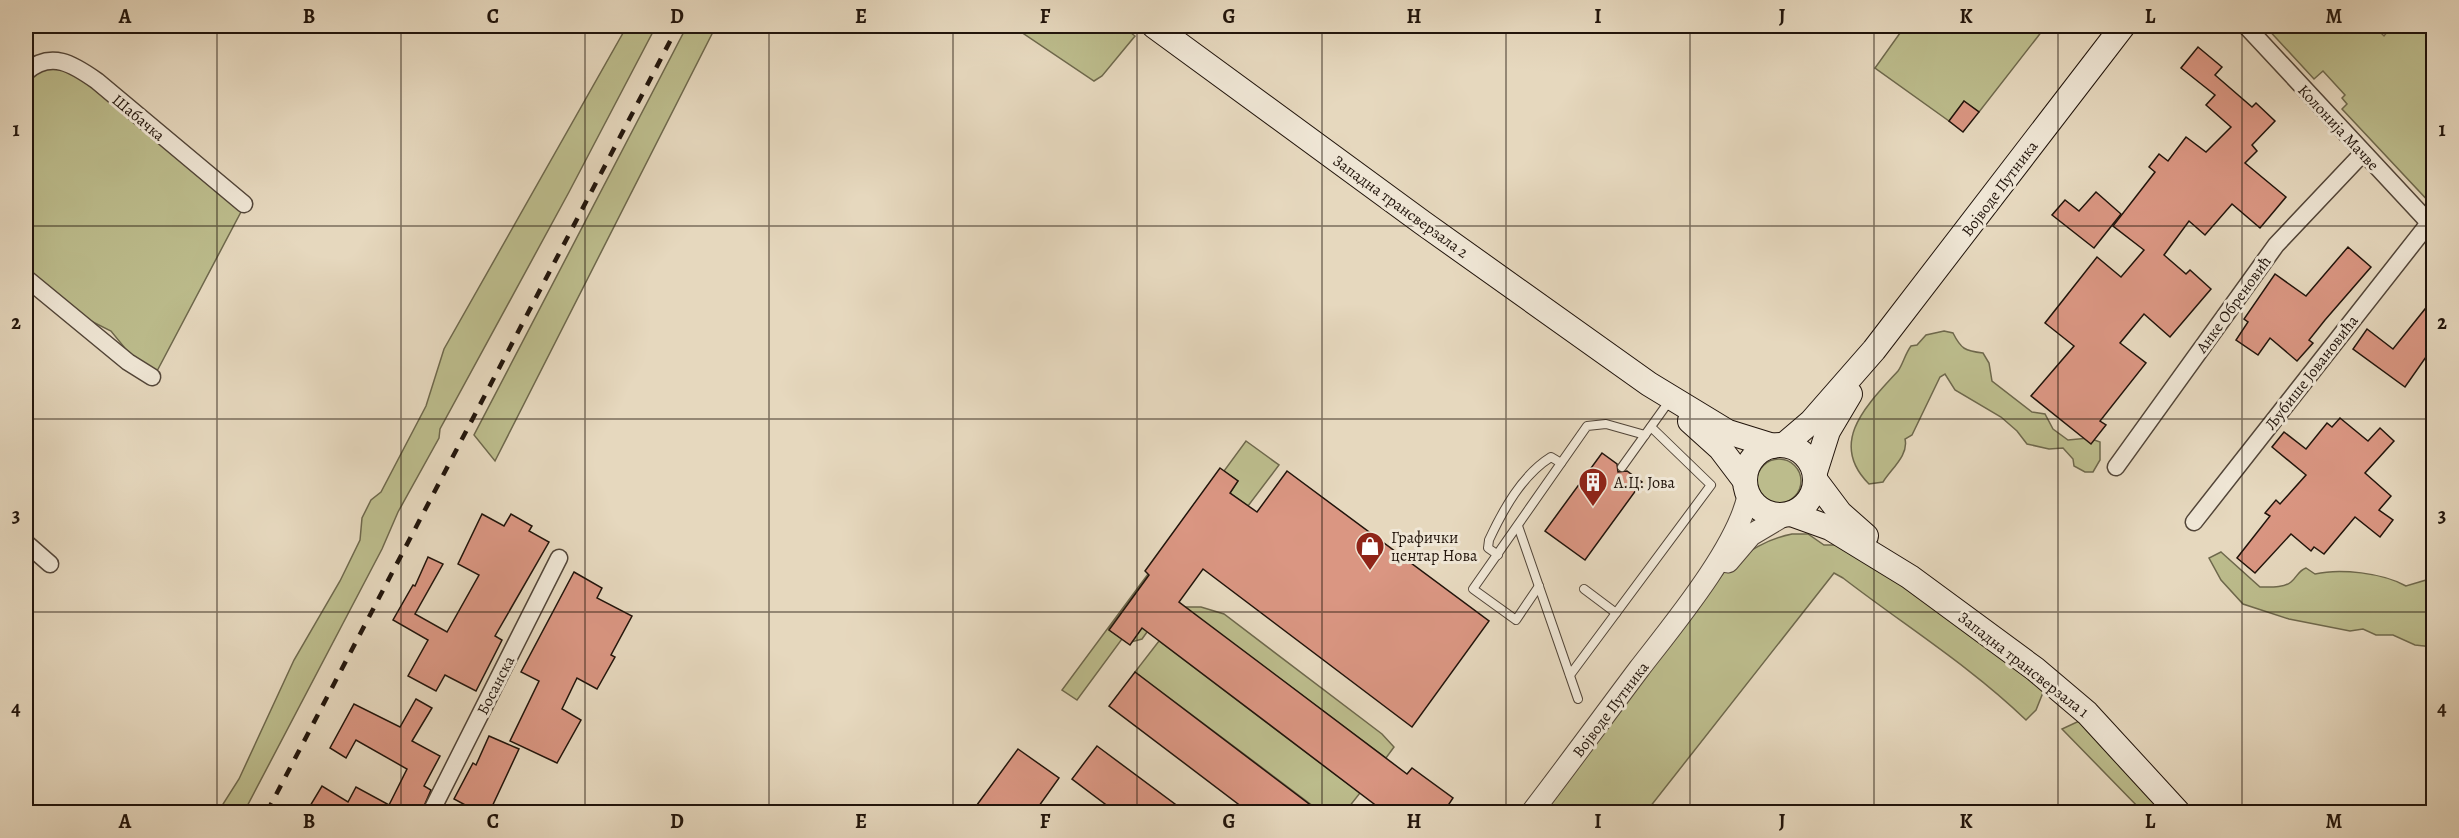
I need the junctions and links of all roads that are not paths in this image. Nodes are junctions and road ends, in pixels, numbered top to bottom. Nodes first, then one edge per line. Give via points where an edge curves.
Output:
1 (1154, 26) edge
2 (2123, 26) edge
3 (2246, 26) edge
4 (26, 72) edge
5 (2363, 153) junction
6 (244, 204) dead end
7 (2431, 226) edge
8 (26, 278) edge
9 (1874, 350) junction
10 (152, 377) dead end
11 (1650, 384) junction
12 (1665, 406) dead end
13 (1651, 427) junction
14 (1644, 435) junction
15 (1778, 445) junction
16 (1561, 463) junction
17 (1622, 467) dead end
18 (2116, 467) dead end
19 (1815, 477) junction
20 (1746, 488) junction
21 (1787, 515) junction
22 (2194, 522) dead end
23 (1518, 526) junction
24 (26, 543) edge
25 (1498, 555) junction
26 (559, 558) dead end
27 (50, 564) dead end
28 (1910, 577) junction
29 (1539, 586) junction
30 (1584, 589) dead end
31 (1687, 606) junction
32 (1616, 613) junction
33 (1570, 675) junction
34 (1578, 699) dead end
35 (431, 813) edge
36 (1532, 813) edge
37 (2178, 813) edge

1 - 11 main road, Западна трансверзала 2
2 - 9 main road, Војводе Путника
3 - 5 street, Колонија Мачве
4 - 6 street, Шабачка via 43,61 59,59 75,66
5 - 7 street, Колонија Мачве
5 - 18 street, Анке Обреновић via 2276,244
7 - 22 street, Љубише Јовановића
8 - 10 street via 128,362
9 - 15 main road, Војводе Путника via 1811,422
9 - 19 main road, Војводе Путника via 1828,431
11 - 15 main road, Западна трансверзала 2 via 1728,432
11 - 20 main road, Западна трансверзала 2 via 1720,448
12 - 13 lane
13 - 14 lane
13 - 32 lane via 1711,485
14 - 16 lane via 1606,424 1587,426
14 - 17 lane
15 - 19 main road via 1792,447 1807,457
15 - 20 main road via 1753,458
16 - 23 lane
16 - 25 lane via 1551,457 1540,463 1515,494 1489,540 1488,548
19 - 21 main road via 1806,505
19 - 28 main road, Западна трансверзала 1 via 1840,513
20 - 21 main road via 1762,511
20 - 31 street, Војводе Путника via 1745,510
21 - 28 main road, Западна трансверзала 1 via 1830,528
21 - 31 street, Војводе Путника via 1744,542
23 - 25 lane
23 - 29 lane
24 - 27 street
25 - 29 lane via 1473,589 1516,620
26 - 35 street, Босанска
28 - 37 main road, Западна трансверзала 1 via 2035,669 2087,713
29 - 33 lane
30 - 32 lane
31 - 36 street, Војводе Путника
32 - 33 lane
33 - 34 lane

